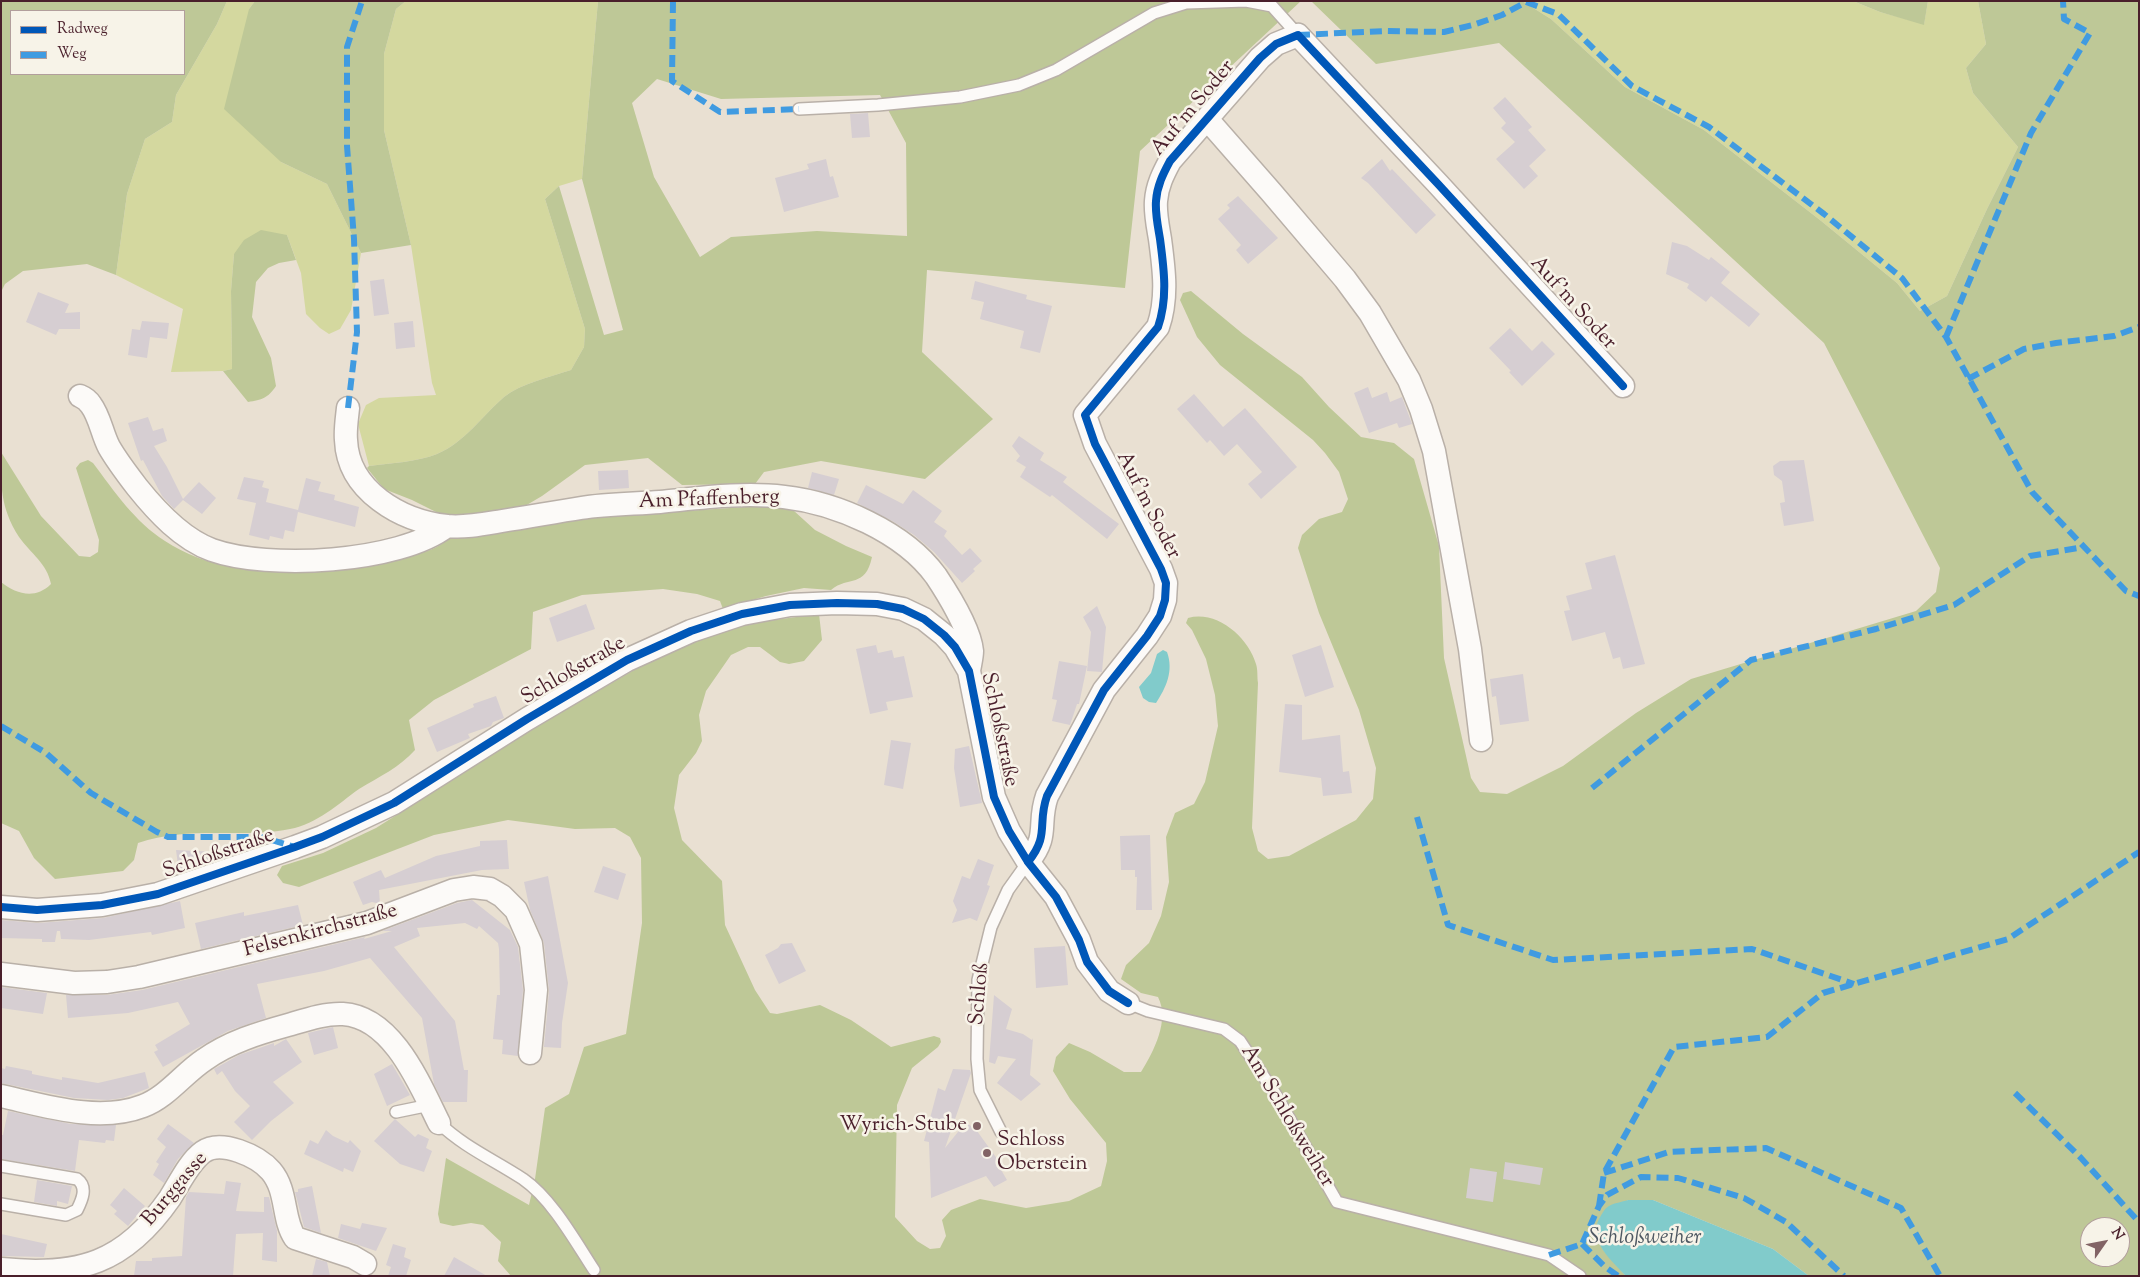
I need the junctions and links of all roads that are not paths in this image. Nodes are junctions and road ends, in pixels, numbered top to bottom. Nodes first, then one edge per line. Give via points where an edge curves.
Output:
1 (1298, 35) junction
2 (799, 109) dead end
3 (1207, 119) junction
4 (1623, 386) dead end
5 (80, 396) dead end
6 (348, 408) dead end
7 (447, 526) junction
8 (969, 671) junction
9 (1482, 740) dead end
10 (1028, 862) junction
11 (1, 906) edge
12 (1, 974) edge
13 (1128, 1003) joint
14 (530, 1053) dead end
15 (1, 1096) edge
16 (396, 1112) dead end
17 (434, 1114) junction
18 (1001, 1132) dead end
19 (1, 1166) edge
20 (1, 1204) edge
21 (365, 1264) dead end
22 (1, 1269) edge
23 (594, 1270) dead end
24 (1580, 1276) edge

1 - 2 lane, Auf'm Soder via 1272,6 1246,1 1186,4 1154,13 1056,70 1018,86 960,97
1 - 3 street, Auf'm Soder via 1276,44 1260,58
1 - 4 street, Auf'm Soder
3 - 9 street, Auf'm Soder via 1345,279 1370,313 1409,380 1434,451 1470,649
3 - 10 street, Auf'm Soder via 1170,161 1160,181 1156,202 1164,294 1158,327 1085,415 1095,444 1160,569 1166,583 1165,600 1160,616 1147,636 1104,690 1047,796 1042,840
5 - 7 street, Am Pfaffenberg via 90,403 109,447 138,488 179,531 212,550 283,560 360,557 429,537
6 - 7 street, Am Pfaffenberg via 346,440 350,458 367,489 381,502 415,519
7 - 8 street, Am Pfaffenberg via 584,508 718,497 784,497 810,502 866,521 928,564 970,641
8 - 10 street, Schloßstraße via 994,797
8 - 11 street, Schloßstraße via 944,635 924,619 903,609 877,604 837,603 790,605 742,614 692,631 627,660 394,803 322,837 158,894 102,906 37,910
10 - 13 street, Am Schloßweiher via 1056,897 1087,962 1109,991
10 - 18 lane, Schloß via 1008,890 991,927 978,980 980,1090
12 - 14 street, Felsenkirchstraße via 74,983 140,977 367,923 454,890 490,889 516,910 531,944 536,990
13 - 24 lane, Am Schloßweiher via 1224,1029 1232,1034 1276,1095 1337,1202 1549,1255
15 - 17 street via 75,1111 130,1109 154,1100 186,1072 226,1047 313,1018 343,1014 358,1017 386,1034 411,1070
16 - 17 lane
17 - 23 lane via 469,1148 524,1180 559,1217
19 - 20 lane via 77,1179 83,1185 84,1193 77,1210 66,1215
21 - 22 street, Burggasse via 296,1238 289,1226 282,1191 271,1171 244,1154 215,1147 201,1153 152,1220 99,1264 85,1270 55,1274

